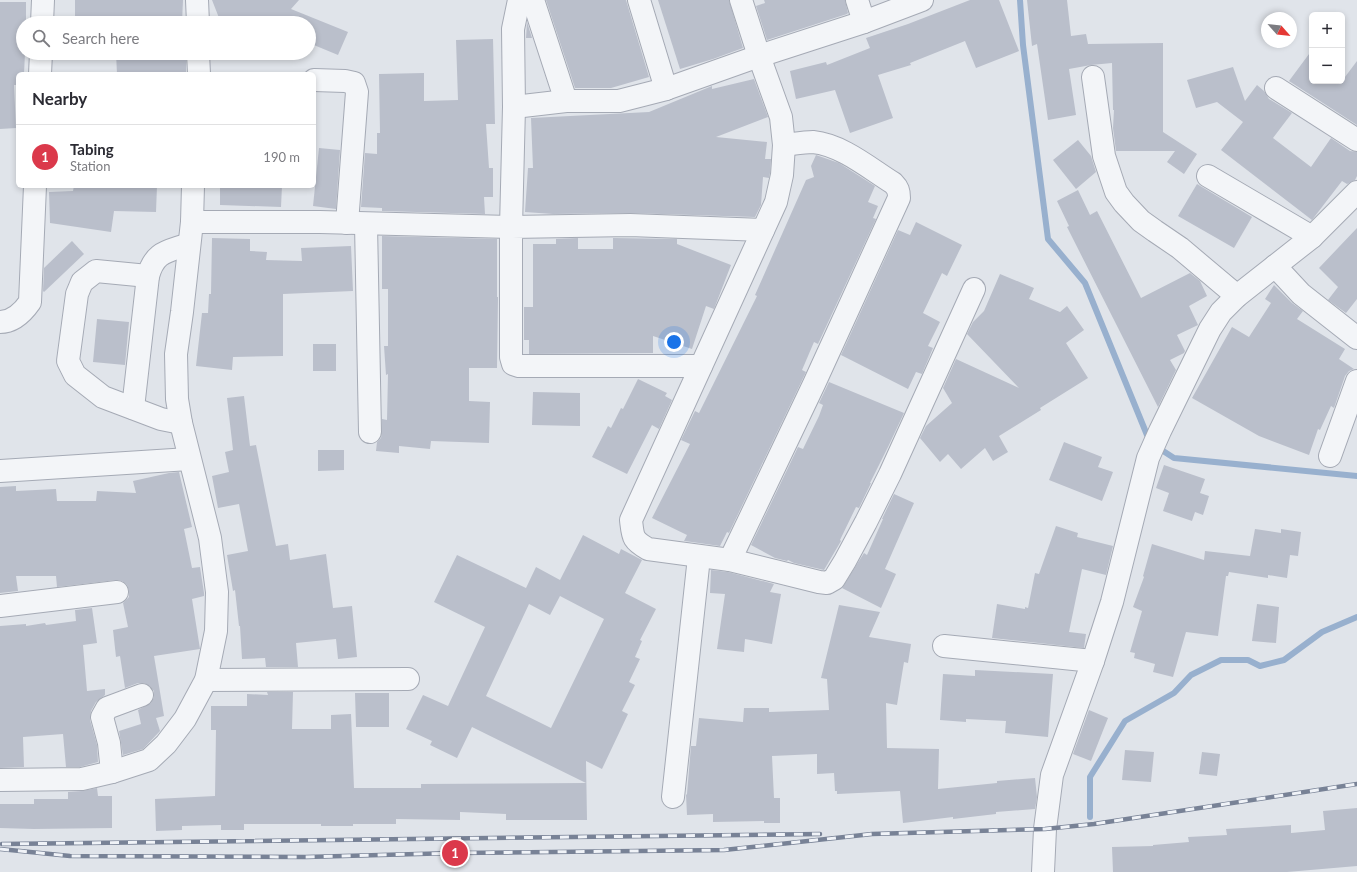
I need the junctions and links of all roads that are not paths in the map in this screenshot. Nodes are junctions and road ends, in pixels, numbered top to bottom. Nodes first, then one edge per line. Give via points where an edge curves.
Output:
1 (43, 0) edge
2 (197, 0) edge
3 (519, 0) edge
4 (533, 0) edge
5 (639, 0) edge
6 (742, 0) edge
7 (857, 0) edge
8 (922, 0) edge
9 (42, 16) edge
10 (198, 16) edge
11 (864, 22) junction
12 (759, 56) junction
13 (41, 60) edge
14 (198, 60) edge
15 (40, 72) edge
16 (199, 72) edge
17 (1093, 77) dead end
18 (316, 80) edge
19 (1276, 88) dead end
20 (666, 89) junction
21 (566, 101) junction
22 (514, 107) junction
23 (1357, 140) edge
24 (784, 145) junction
25 (1208, 176) dead end
26 (35, 188) edge
27 (193, 188) edge
28 (1357, 192) edge
29 (192, 222) junction
30 (356, 223) junction
31 (511, 227) junction
32 (763, 230) junction
33 (1312, 237) junction
34 (189, 244) junction
35 (1275, 266) junction
36 (148, 276) junction
37 (974, 289) dead end
38 (1237, 296) junction
39 (0, 322) edge
40 (1357, 338) edge
41 (701, 366) junction
42 (1357, 381) edge
43 (133, 408) junction
44 (181, 423) junction
45 (370, 432) dead end
46 (1330, 456) dead end
47 (189, 459) junction
48 (0, 471) edge
49 (699, 556) junction
50 (730, 560) junction
51 (116, 592) dead end
52 (0, 606) edge
53 (944, 646) dead end
54 (1093, 661) junction
55 (408, 679) dead end
56 (206, 680) junction
57 (142, 695) dead end
58 (112, 772) junction
59 (0, 780) edge
60 (673, 797) dead end
61 (1043, 872) edge

1 - 9 street
2 - 10 street
3 - 22 street via 513,29
4 - 21 street
5 - 20 street
6 - 12 street
7 - 11 street
8 - 11 street
11 - 12 street
12 - 20 street
12 - 24 street via 781,117
13 - 15 street
14 - 16 street
17 - 38 street via 1104,156 1116,192 1141,220 1180,248
18 - 30 street via 354,83 358,92
19 - 23 street
20 - 21 street via 619,101
21 - 22 street
22 - 31 street
24 - 32 street via 782,175 776,202
24 - 50 street via 812,142 831,146 893,183 897,187 899,198
25 - 33 street
26 - 39 street via 30,302 21,314
27 - 29 street
28 - 33 street
29 - 30 street
29 - 34 street
30 - 31 street
30 - 45 street
31 - 32 street via 630,226
31 - 41 street via 513,364
32 - 41 street
33 - 35 street
34 - 36 street via 159,255 151,265
34 - 44 street via 176,354 177,399
35 - 38 street
35 - 40 street via 1301,294
36 - 43 street
36 - 43 street via 96,271 82,282 77,294 68,361 75,375 103,397
37 - 50 street via 886,481 834,579 827,583 819,582
38 - 54 street via 1221,312 1210,329 1148,458 1112,602
41 - 49 street via 631,520 633,536 639,544 648,549
42 - 46 street
43 - 44 street via 161,419
44 - 47 street
47 - 48 street
47 - 56 street via 210,538 217,592 216,631
49 - 50 street
49 - 60 street
51 - 52 street
53 - 54 street
54 - 61 street via 1052,775
55 - 56 street
56 - 58 street via 184,719 166,744 149,760
57 - 58 street via 107,708 102,717
58 - 59 street via 82,779

